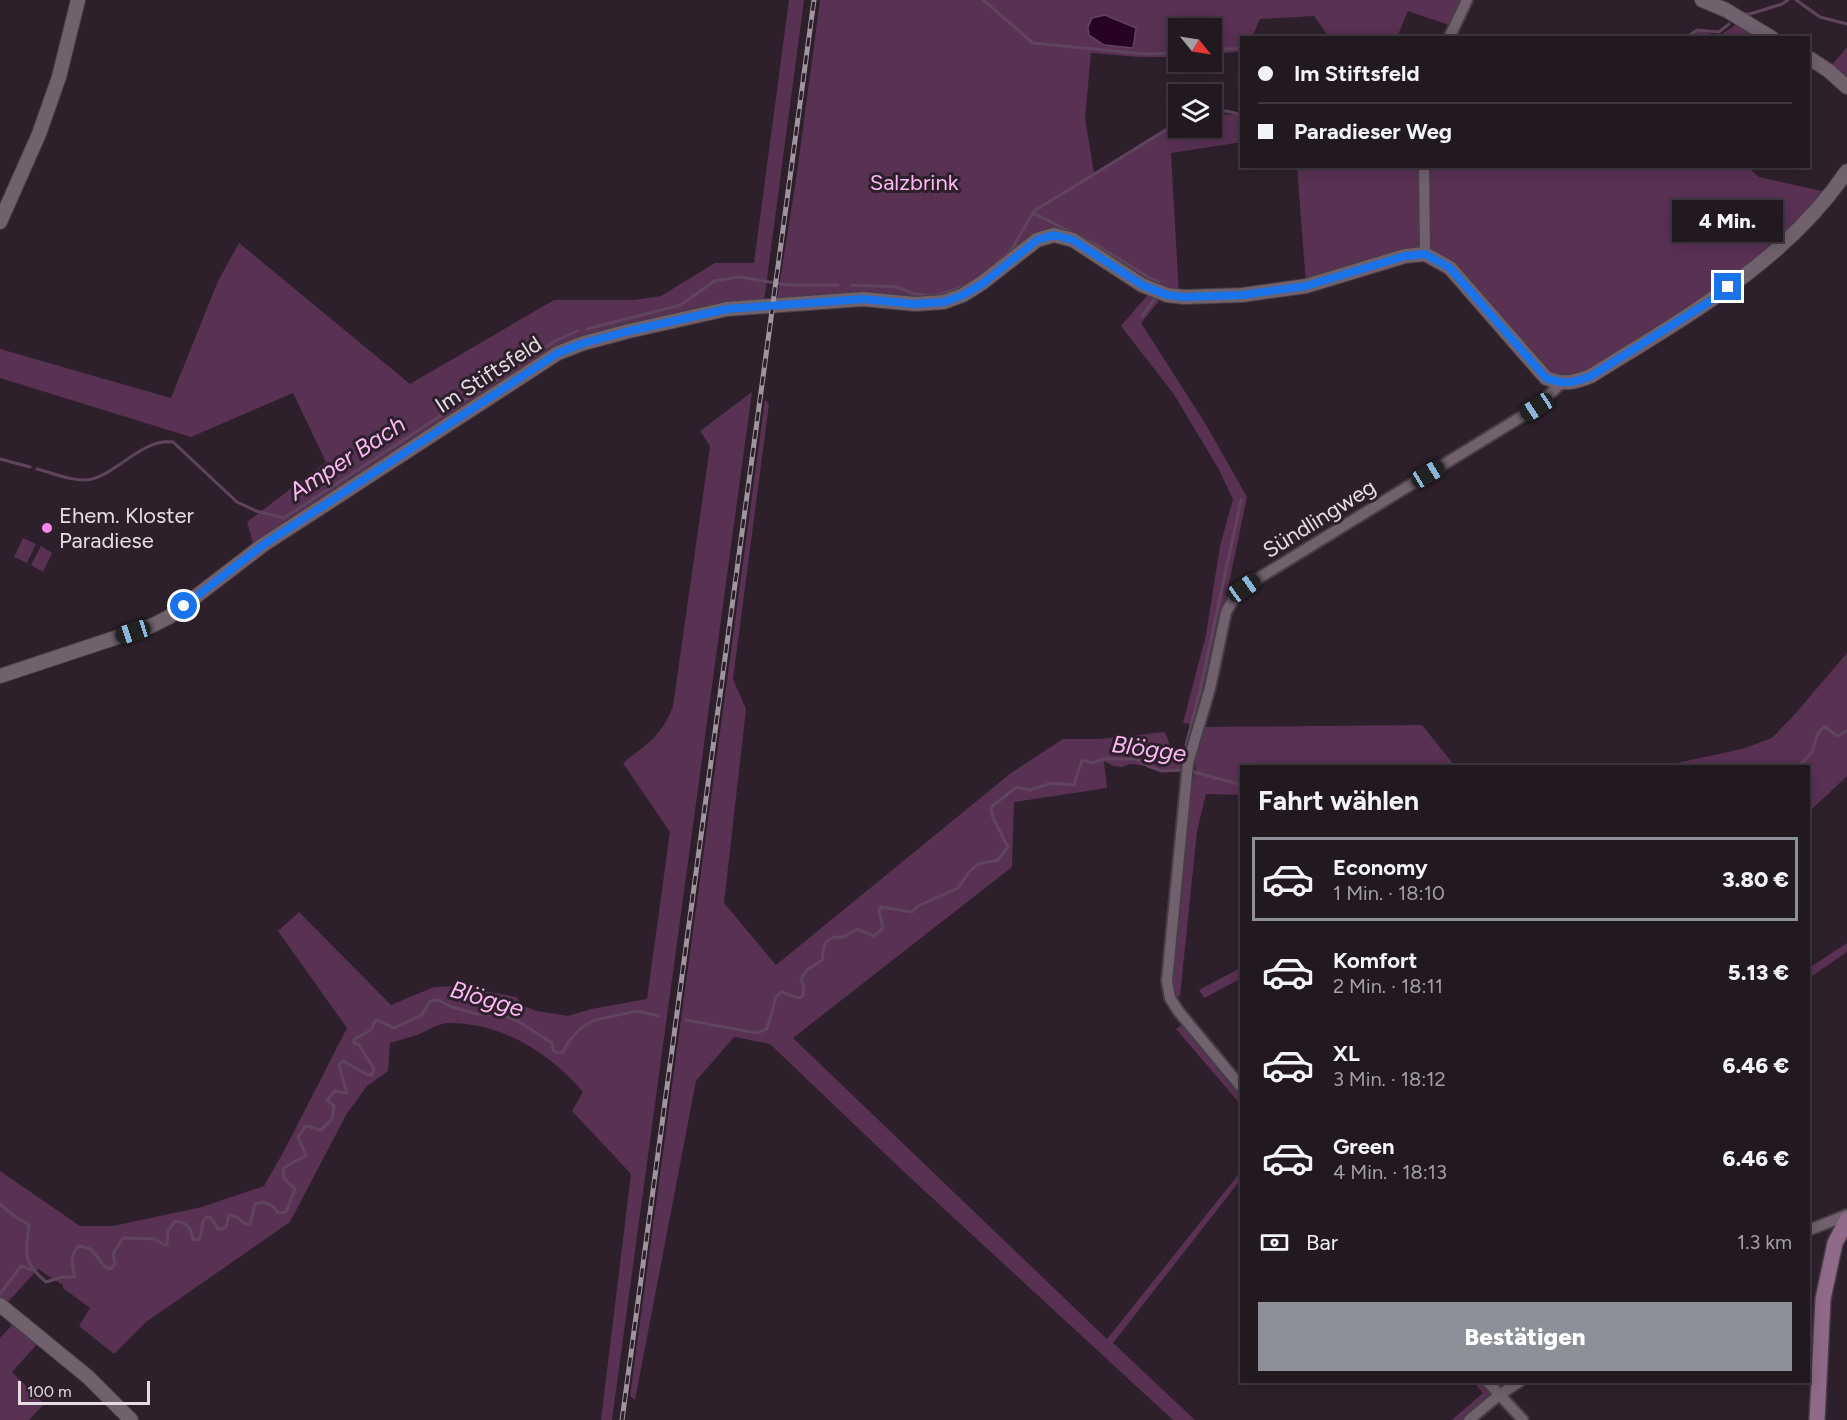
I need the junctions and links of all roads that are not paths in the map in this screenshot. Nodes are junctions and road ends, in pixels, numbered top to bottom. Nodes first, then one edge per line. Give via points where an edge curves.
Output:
1 (78, 0) edge
2 (1467, 0) edge
3 (1702, 0) edge
4 (1450, 36) edge
5 (1770, 36) edge
6 (1810, 59) edge
7 (1847, 87) edge
8 (1424, 168) edge
9 (1847, 171) edge
10 (0, 222) edge
11 (1425, 254) junction
12 (1561, 383) junction
13 (0, 676) edge
14 (1240, 1086) edge
15 (1847, 1217) edge
16 (1810, 1230) edge
17 (3, 1306) edge
18 (1489, 1383) edge
19 (1517, 1383) edge
20 (1499, 1395) junction
21 (131, 1420) edge
22 (1469, 1420) edge
23 (1523, 1420) edge
24 (1817, 1420) edge

1 - 10 street via 39,134
2 - 4 street
3 - 5 street
6 - 7 street
8 - 11 street
9 - 12 street via 1832,194 1791,238 1712,300 1591,376
11 - 12 street via 1450,268 1546,378
11 - 13 street, Im Stiftsfeld via 1405,256 1306,286 1242,295 1184,297 1142,285 1073,240 1054,235 1037,240 982,284 944,302 915,304 863,299 727,309 584,343 558,353 263,545 169,617
12 - 14 street, Sündlingweg via 1537,407 1254,581 1235,596 1226,612 1210,688 1188,763 1168,990 1179,1012
15 - 16 street
15 - 24 main road via 1835,1243 1823,1299
17 - 21 street via 88,1377
18 - 20 street
19 - 20 street
20 - 22 street
20 - 23 street

